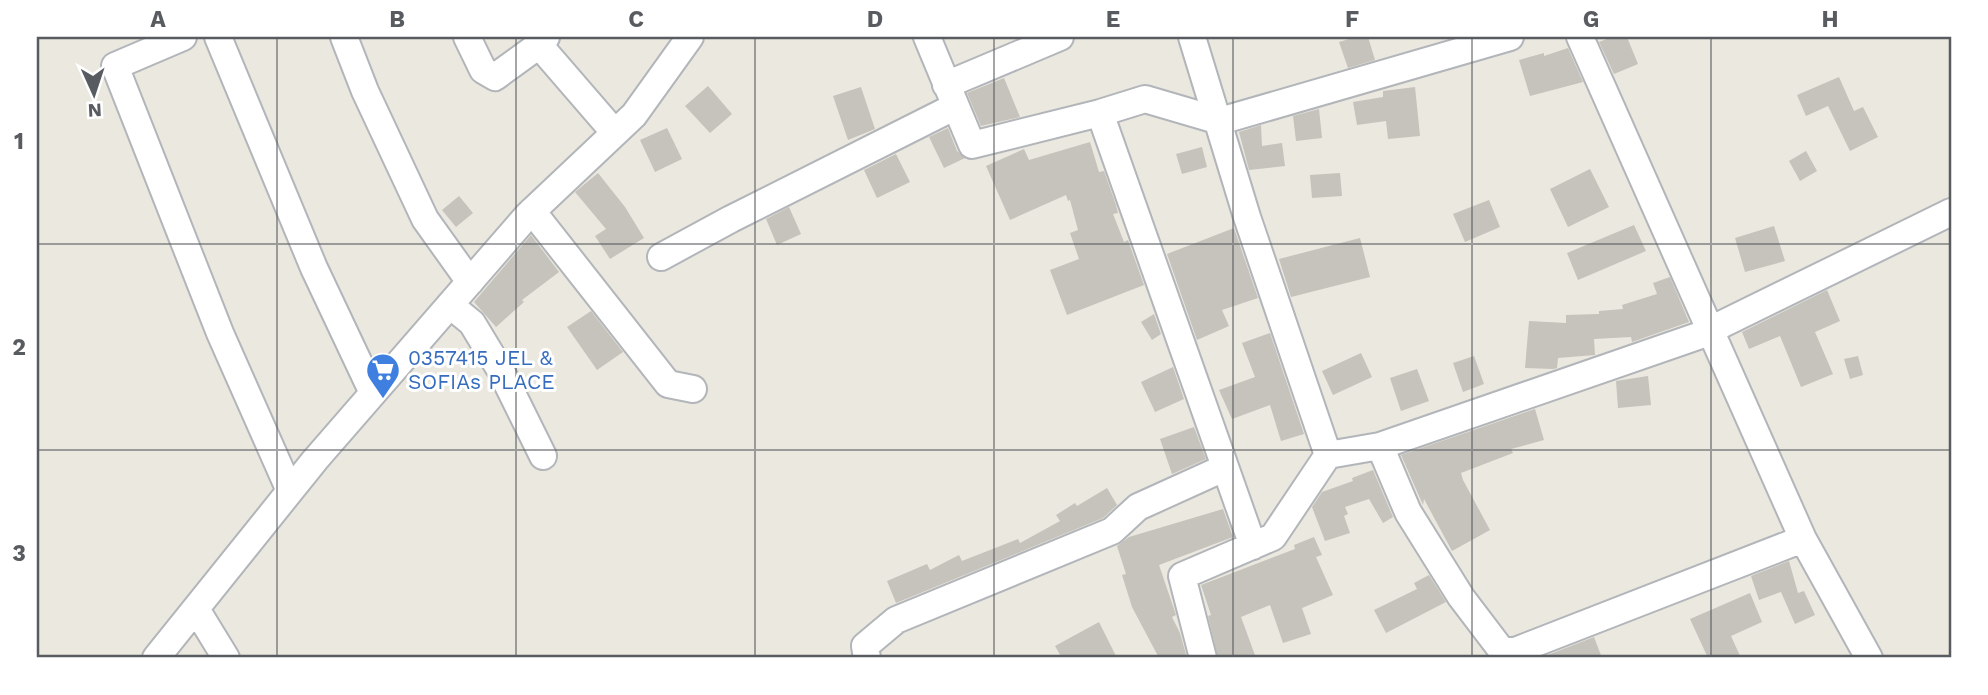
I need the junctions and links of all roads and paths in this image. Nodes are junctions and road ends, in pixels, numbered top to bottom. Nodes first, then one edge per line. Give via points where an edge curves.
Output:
1 (183, 37) edge
2 (218, 37) edge
3 (344, 37) edge
4 (467, 37) edge
5 (690, 37) edge
6 (927, 37) edge
7 (1060, 37) edge
8 (1192, 37) edge
9 (1510, 37) edge
10 (1580, 37) edge
11 (542, 41) edge
12 (950, 96) junction
13 (1100, 113) junction
14 (1220, 121) junction
15 (615, 133) junction
16 (532, 211) junction
17 (1951, 212) edge
18 (661, 257) dead end
19 (470, 282) junction
20 (450, 305) junction
21 (1709, 330) junction
22 (693, 389) dead end
23 (373, 393) junction
24 (1380, 446) junction
25 (1328, 455) junction
26 (543, 456) dead end
27 (1224, 468) junction
28 (290, 491) junction
29 (1803, 539) junction
30 (1253, 546) junction
31 (196, 609) junction
32 (156, 658) edge
33 (226, 658) edge
34 (867, 658) edge
35 (1203, 658) edge
36 (1870, 658) edge

1 - 28 street via 115,66 220,333
2 - 23 street via 314,268
3 - 19 street via 425,219
4 - 11 street via 482,70 495,77
5 - 15 street via 634,115
6 - 12 street
7 - 12 street
8 - 14 street
9 - 14 street
10 - 21 street
11 - 15 street
12 - 13 street via 972,145
12 - 18 street
13 - 14 street via 1145,99
13 - 27 street
14 - 25 street via 1247,217
15 - 16 street
16 - 19 street
16 - 22 street via 668,384
17 - 21 street
19 - 20 street
20 - 23 street
20 - 26 street via 472,323
21 - 24 street
21 - 29 street
23 - 28 street
24 - 25 street
24 - 29 street via 1408,512 1461,597 1506,651
25 - 30 street via 1273,537
27 - 30 street
27 - 34 street via 1138,507 1112,531 896,620 865,646
28 - 31 street
29 - 36 street
30 - 35 street via 1182,576
31 - 32 street
31 - 33 street

